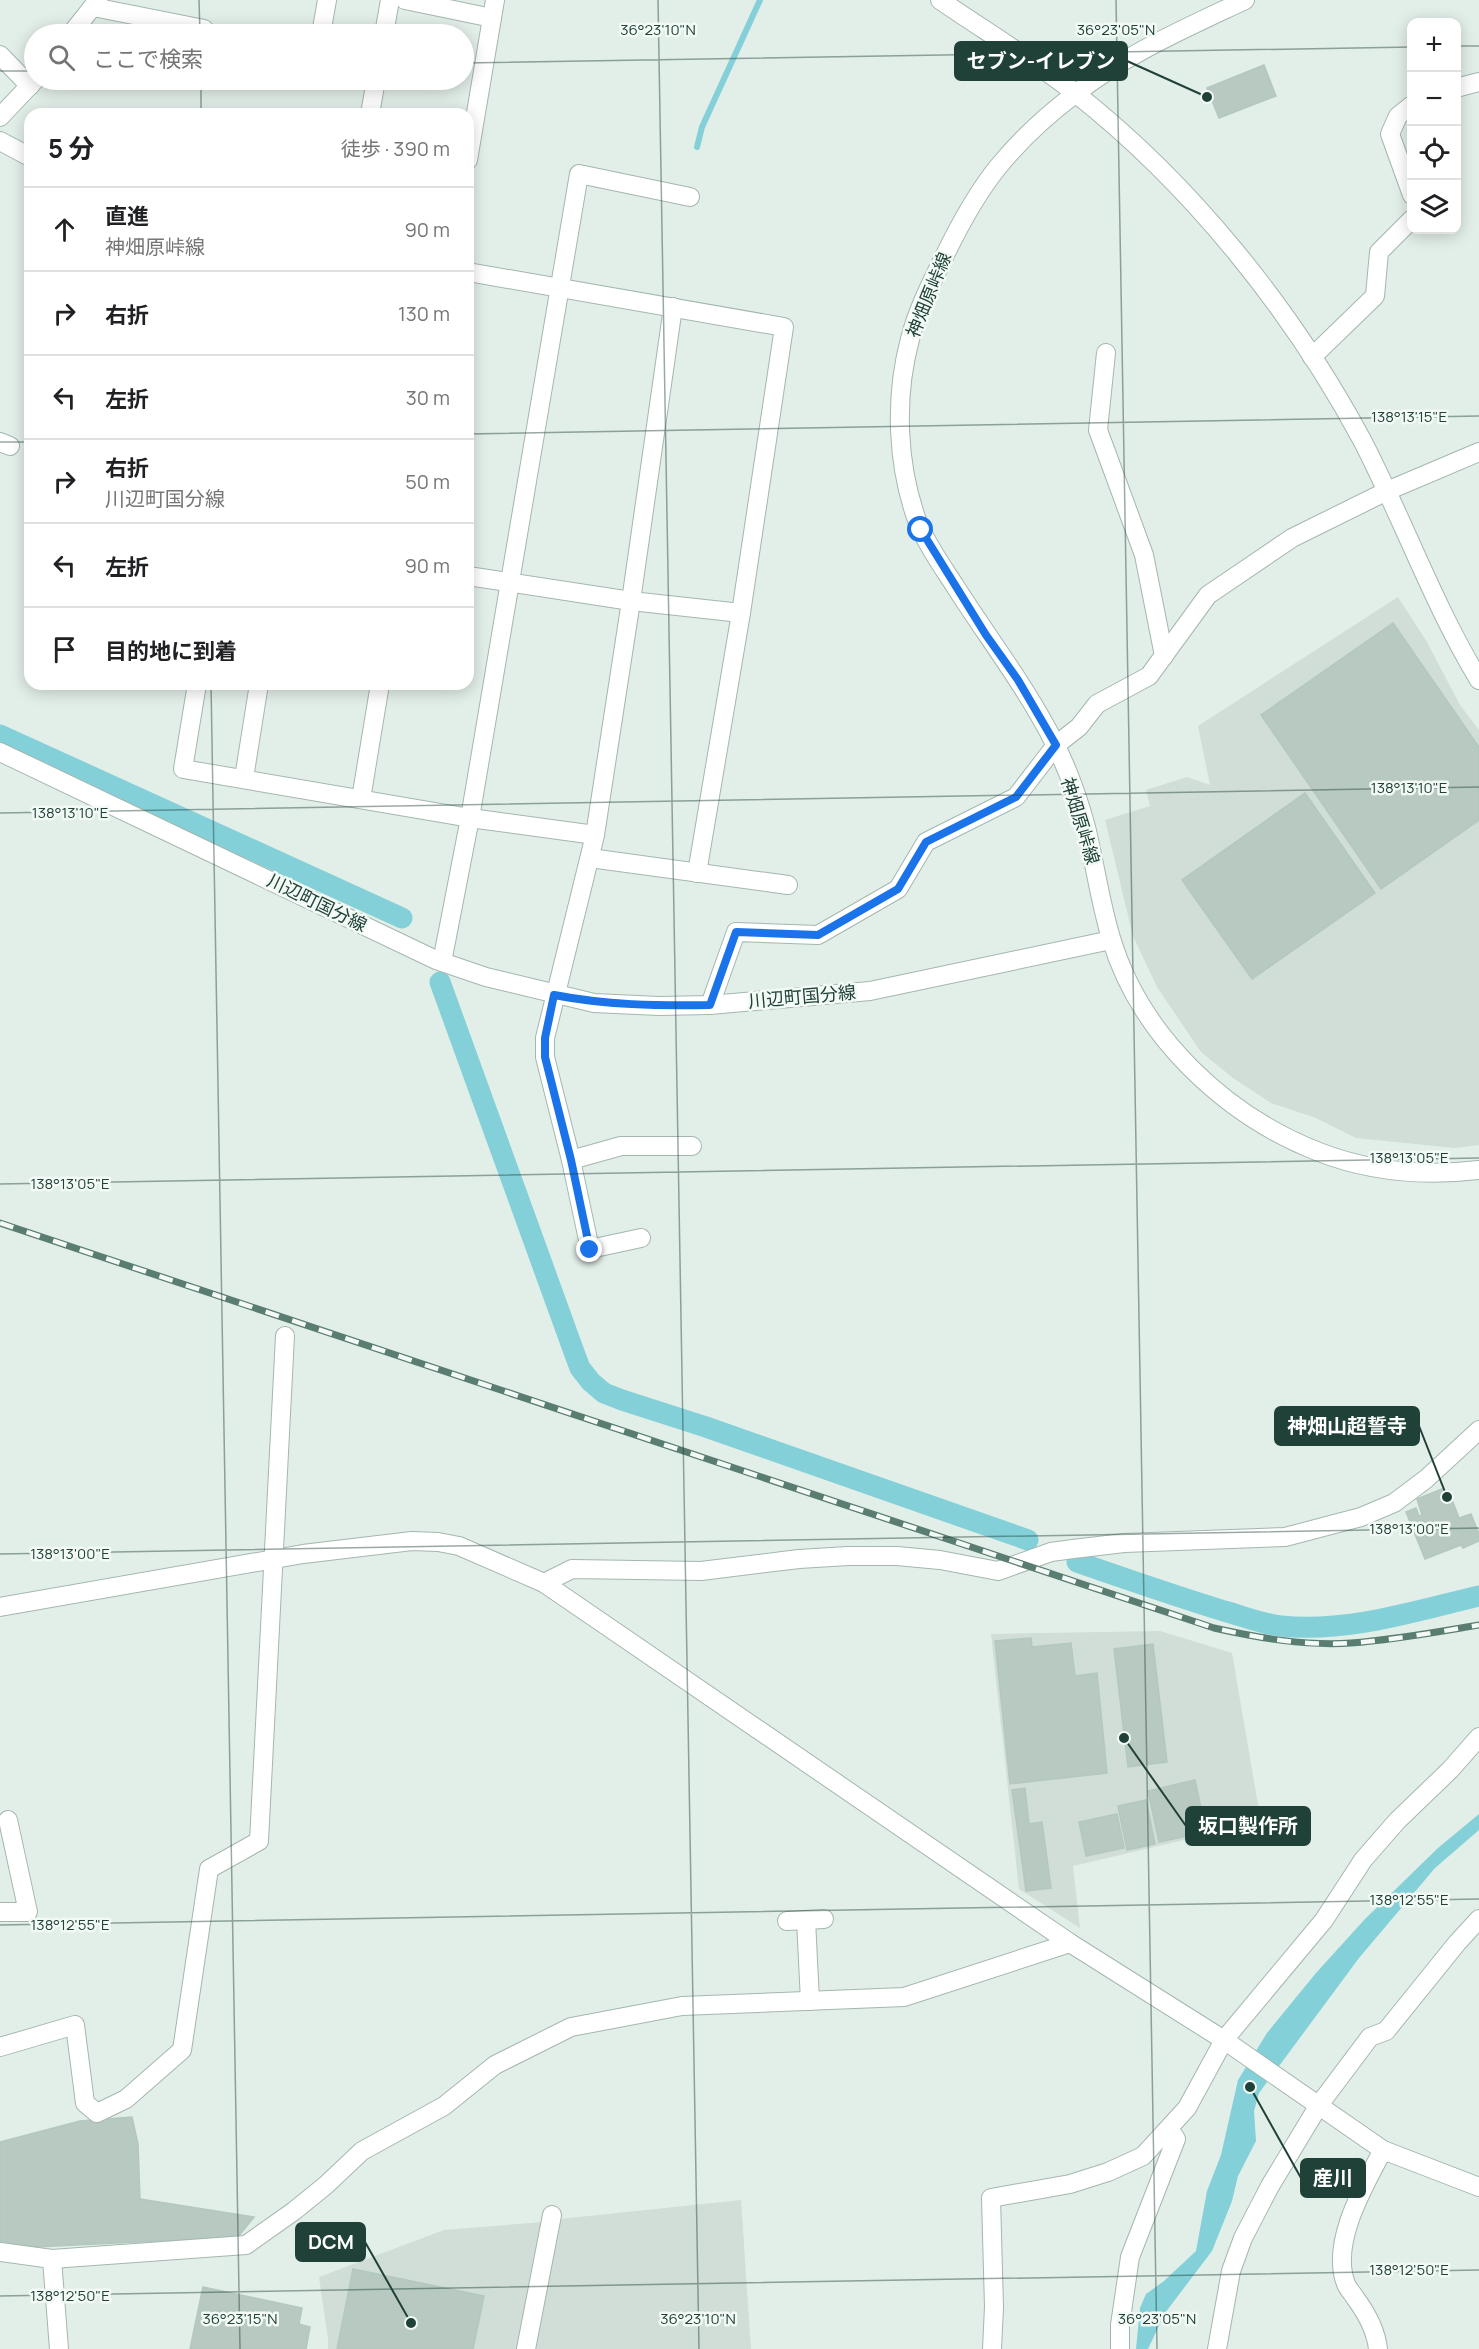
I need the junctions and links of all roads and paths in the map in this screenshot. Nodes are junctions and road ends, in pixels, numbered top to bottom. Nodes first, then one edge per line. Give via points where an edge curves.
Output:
1 (327, 0) edge
2 (390, 0) edge
3 (405, 0) edge
4 (495, 0) edge
5 (940, 0) edge
6 (1245, 0) edge
7 (95, 3) edge
8 (492, 18) junction
9 (79, 24) edge
10 (183, 24) edge
11 (323, 24) edge
12 (386, 24) edge
13 (0, 55) edge
14 (24, 75) edge
15 (1479, 82) edge
16 (1461, 87) edge
17 (26, 90) edge
18 (374, 90) edge
19 (1076, 93) junction
20 (371, 108) edge
21 (1407, 109) edge
22 (0, 117) edge
23 (474, 124) edge
24 (0, 141) edge
25 (24, 154) edge
26 (1407, 181) edge
27 (690, 197) dead end
28 (1407, 224) edge
29 (474, 273) edge
30 (558, 288) junction
31 (673, 308) junction
32 (1106, 353) dead end
33 (1312, 357) junction
34 (1479, 452) edge
35 (1387, 491) junction
36 (474, 577) edge
37 (509, 582) junction
38 (631, 601) junction
39 (741, 613) junction
40 (1164, 656) junction
41 (1479, 680) edge
42 (196, 690) edge
43 (258, 690) edge
44 (379, 690) edge
45 (1056, 745) junction
46 (0, 752) edge
47 (244, 778) junction
48 (361, 799) junction
49 (470, 818) junction
50 (595, 835) junction
51 (590, 858) junction
52 (697, 873) junction
53 (788, 885) dead end
54 (1111, 940) junction
55 (442, 962) junction
56 (554, 995) junction
57 (710, 1005) junction
58 (692, 1146) dead end
59 (571, 1160) junction
60 (1479, 1170) edge
61 (641, 1238) dead end
62 (285, 1336) dead end
63 (1479, 1430) edge
64 (272, 1560) junction
65 (544, 1583) junction
66 (0, 1607) edge
67 (1479, 1737) edge
68 (8, 1820) dead end
69 (0, 1912) edge
70 (1479, 1919) edge
71 (787, 1921) dead end
72 (1070, 1943) junction
73 (810, 2001) junction
74 (1224, 2040) junction
75 (0, 2047) edge
76 (1315, 2102) junction
77 (1169, 2129) junction
78 (1383, 2150) junction
79 (1479, 2187) edge
80 (552, 2215) dead end
81 (0, 2252) edge
82 (52, 2259) junction
83 (59, 2349) edge
84 (526, 2349) edge
85 (992, 2349) edge
86 (1120, 2349) edge
87 (1217, 2349) edge
88 (1378, 2349) edge

1 - 11 street
2 - 12 street
3 - 8 street
4 - 8 street
5 - 19 street
6 - 19 street, 神畑原峠線 via 1123,60
7 - 9 street
7 - 10 street
8 - 23 street
13 - 14 street
15 - 16 street
17 - 22 street
18 - 20 street
19 - 33 street via 1198,208
19 - 45 street, 神畑原峠線 via 1035,127 997,168 961,221 910,339 900,421 907,490 921,530
21 - 26 street via 1398,116 1390,134
24 - 25 street
27 - 30 street via 579,174
28 - 33 street via 1379,252 1376,296
29 - 30 street
30 - 31 street
30 - 37 street
31 - 38 street
31 - 39 street via 784,327
32 - 40 street via 1098,430 1144,555
33 - 35 street via 1361,438
34 - 35 street
35 - 40 street via 1292,538 1208,596
35 - 41 street
36 - 37 street
37 - 38 street
37 - 49 street
38 - 39 street
38 - 50 street
39 - 52 street
40 - 45 street via 1149,676 1097,704 1079,727
42 - 47 street via 183,769
43 - 47 street
44 - 48 street
45 - 54 street, 神畑原峠線 via 1085,823
45 - 57 street via 1016,797 926,842 898,889 818,935 736,932
46 - 55 street, 川辺町国分線
47 - 48 street
48 - 49 street
49 - 50 street
49 - 55 street
50 - 51 street
51 - 52 street
51 - 56 street
52 - 53 street
54 - 57 street, 川辺町国分線 via 870,991
54 - 60 street via 1136,996 1170,1046 1211,1086 1278,1134 1321,1153 1363,1165 1432,1174
55 - 56 street, 川辺町国分線
56 - 57 street, 川辺町国分線 via 594,1003
56 - 59 street via 545,1057
58 - 59 street via 621,1146
59 - 61 street via 590,1250
62 - 64 street
63 - 65 street via 1394,1503 1361,1517 1285,1537 1124,1543 1051,1552 998,1571 940,1560 849,1556 701,1571 572,1569
64 - 65 street via 386,1543 438,1542 480,1553
64 - 66 street
64 - 75 street via 259,1841 209,1869 182,2050 126,2099 97,2113 85,2103 75,2025
65 - 72 street
67 - 74 street via 1363,1860 1324,1920
68 - 69 street via 28,1912
70 - 76 street via 1386,2031 1370,2037
71 - 73 street via 815,1919
72 - 73 street via 904,1996
72 - 74 street
73 - 82 street via 682,2006 571,2028 495,2065 444,2106 362,2151 318,2192 246,2245
74 - 76 street
74 - 77 street via 1187,2108
76 - 78 street
76 - 87 street via 1243,2238 1231,2271
77 - 85 street via 1143,2156 1108,2172 1070,2184 991,2198
77 - 86 street via 1176,2139 1130,2257
78 - 79 street
78 - 88 street via 1354,2211 1340,2263 1346,2285 1377,2338
80 - 84 street
81 - 82 street
82 - 83 street

